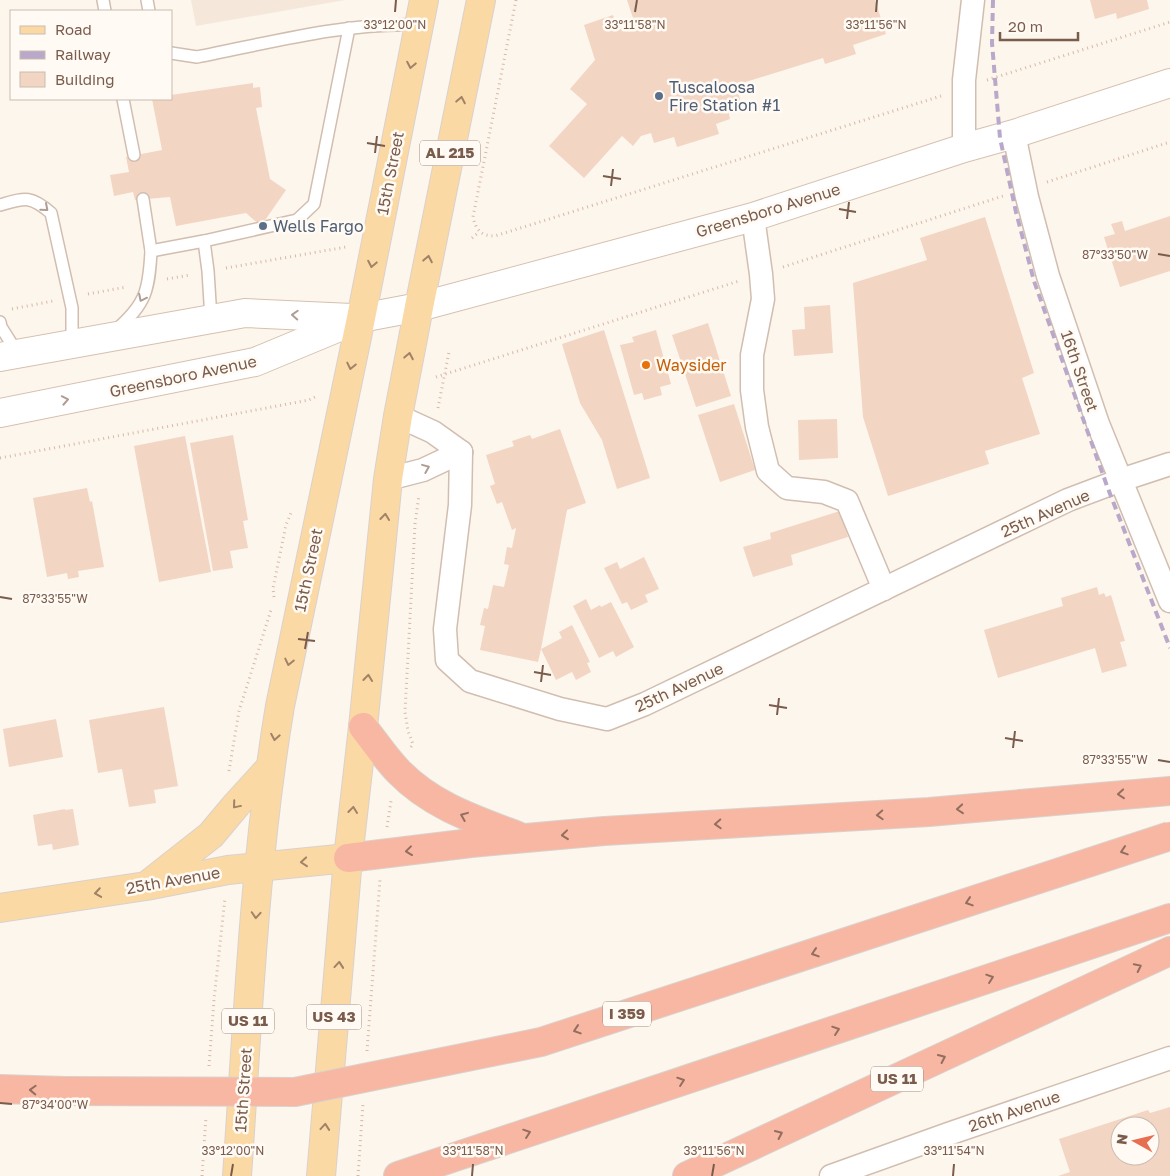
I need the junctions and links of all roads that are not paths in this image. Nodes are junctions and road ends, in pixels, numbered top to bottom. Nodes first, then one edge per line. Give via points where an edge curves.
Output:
1 (481, 0) edge
2 (973, 0) edge
3 (422, 13) edge
4 (349, 28) junction
5 (172, 53) edge
6 (1170, 83) edge
7 (123, 100) edge
8 (1014, 134) junction
9 (964, 148) junction
10 (134, 155) dead end
11 (143, 199) dead end
12 (0, 205) edge
13 (753, 217) junction
14 (204, 242) junction
15 (151, 251) junction
16 (419, 307) junction
17 (361, 318) junction
18 (211, 319) junction
19 (0, 322) edge
20 (107, 338) junction
21 (72, 344) junction
22 (9, 355) edge
23 (0, 413) edge
24 (398, 416) junction
25 (461, 452) junction
26 (1170, 464) edge
27 (388, 479) junction
28 (1121, 480) junction
29 (884, 588) junction
30 (1170, 601) edge
31 (363, 727) junction
32 (269, 769) junction
33 (1170, 791) edge
34 (1170, 836) edge
35 (527, 839) junction
36 (348, 858) junction
37 (259, 867) junction
38 (146, 886) junction
39 (0, 908) edge
40 (1170, 918) edge
41 (1170, 951) edge
42 (1170, 1058) edge
43 (0, 1089) edge
44 (237, 1176) edge
45 (321, 1176) edge
46 (398, 1176) edge
47 (687, 1176) edge
48 (831, 1176) edge

16 -> 1 main road, AL 215
2 - 9 street via 964,89
3 - 4 lane via 392,24
3 -> 17 main road, 15th Street / AL 215
4 - 5 lane via 197,57
4 - 14 lane via 314,204 298,220
6 - 8 main road, Greensboro Avenue
7 - 10 lane
8 - 9 main road, Greensboro Avenue
8 - 28 street, 16th Street via 1048,276 1098,424
9 - 13 main road, Greensboro Avenue
11 - 15 lane
12 -> 21 lane via 24,198 39,203 51,213 72,308
13 - 16 main road, Greensboro Avenue
13 - 29 street via 763,299 752,355 752,390 768,472 787,488 824,492 847,501
14 - 15 lane
14 - 18 lane
15 -> 20 lane via 145,296 132,316
16 - 17 main road, Greensboro Avenue
24 -> 16 main road
17 -> 18 main road, Greensboro Avenue via 245,313
23 -> 17 main road, Greensboro Avenue via 255,362
17 -> 32 main road, 15th Street
18 - 20 main road, Greensboro Avenue
19 - 22 lane
20 - 21 main road, Greensboro Avenue
21 - 22 main road, Greensboro Avenue
24 - 25 street via 433,432
24 - 27 main road
27 -> 25 street via 423,470
25 - 29 street, 25th Avenue via 460,505 445,629 447,660 470,681 560,709 607,719 646,704
26 - 28 street, 25th Avenue
31 -> 27 main road
28 - 29 street, 25th Avenue via 1068,500
28 - 30 street, 16th Street
35 -> 31 highway via 447,808 400,773
36 -> 31 main road
32 - 37 main road, 15th Street
32 -> 38 main road via 211,836
33 -> 35 highway via 929,812 604,831
34 -> 43 highway, I 359, bridge via 541,1042 295,1092
35 -> 36 highway
36 -> 37 main road, 25th Avenue
45 -> 36 main road, US 43
37 - 38 main road, 25th Avenue
37 -> 44 main road, 15th Street / US 11
38 -> 39 main road, 25th Avenue
46 -> 40 highway
47 -> 41 highway, US 11
42 - 48 street, 26th Avenue

